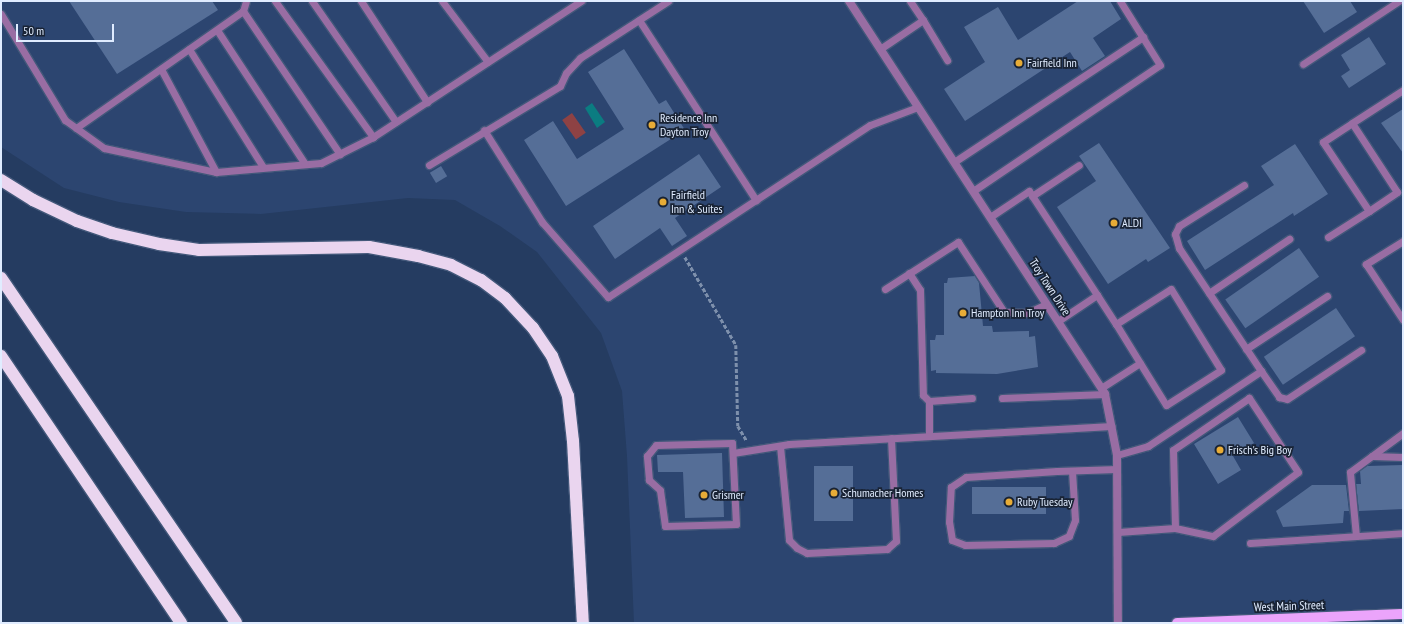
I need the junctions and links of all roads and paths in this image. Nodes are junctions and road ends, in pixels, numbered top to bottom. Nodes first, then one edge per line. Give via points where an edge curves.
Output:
1 (246, 1) edge
2 (274, 1) edge
3 (312, 1) edge
4 (361, 1) edge
5 (442, 1) edge
6 (581, 1) edge
7 (668, 1) edge
8 (849, 1) edge
9 (910, 1) edge
10 (1120, 1) edge
11 (1399, 1) edge
12 (243, 11) junction
13 (1, 14) edge
14 (639, 20) junction
15 (923, 20) junction
16 (217, 30) junction
17 (1143, 37) junction
18 (189, 49) junction
19 (880, 49) junction
20 (947, 60) dead end
21 (488, 62) junction
22 (1303, 64) dead end
23 (161, 69) junction
24 (1403, 90) edge
25 (427, 102) junction
26 (918, 108) junction
27 (396, 122) junction
28 (1352, 124) junction
29 (76, 128) junction
30 (484, 130) junction
31 (373, 137) junction
32 (340, 154) junction
33 (954, 162) junction
34 (305, 164) junction
35 (430, 165) dead end
36 (1079, 165) dead end
37 (263, 168) junction
38 (216, 172) junction
39 (1, 180) edge
40 (1244, 185) dead end
41 (973, 191) junction
42 (1032, 196) junction
43 (756, 200) junction
44 (1369, 211) junction
45 (990, 217) junction
46 (1328, 237) dead end
47 (1289, 239) dead end
48 (1403, 240) edge
49 (680, 250) junction
50 (909, 273) junction
51 (1, 278) edge
52 (885, 289) dead end
53 (1209, 293) junction
54 (1097, 296) junction
55 (1327, 296) dead end
56 (1046, 304) junction
57 (1403, 320) edge
58 (1058, 321) junction
59 (1116, 324) junction
60 (1246, 349) junction
61 (1361, 350) dead end
62 (1, 356) edge
63 (1140, 363) junction
64 (1261, 371) junction
65 (1103, 391) junction
66 (972, 398) dead end
67 (1002, 398) dead end
68 (929, 401) junction
69 (1111, 426) junction
70 (1403, 433) edge
71 (929, 436) junction
72 (891, 438) junction
73 (780, 446) junction
74 (763, 448) junction
75 (733, 453) junction
76 (1117, 455) junction
77 (1371, 456) junction
78 (1403, 456) edge
79 (1117, 468) junction
80 (1072, 470) junction
81 (1175, 528) junction
82 (1118, 532) junction
83 (1403, 533) edge
84 (1356, 536) junction
85 (1250, 543) dead end
86 (1403, 614) edge
87 (181, 623) edge
88 (236, 623) edge
89 (583, 623) edge
90 (1118, 623) edge
91 (1177, 623) edge

1 - 12 lane
2 - 31 lane
3 - 27 lane
4 - 25 lane
5 - 21 lane
6 - 21 lane
7 - 14 lane
8 - 19 street, Troy Town Drive
9 - 15 lane
10 - 17 lane
11 - 22 lane
12 - 16 lane
12 - 32 lane
13 - 29 lane via 65,120
14 - 30 lane via 580,58 566,73 560,86
14 - 43 lane
15 - 19 lane
15 - 20 lane
16 - 18 lane
16 - 34 lane
17 - 33 lane
17 - 41 lane via 1160,65
18 - 23 lane
18 - 37 lane
19 - 26 street, Troy Town Drive
21 - 25 lane
23 - 29 lane
23 - 38 lane
24 - 28 lane
25 - 27 lane
26 - 33 street, Troy Town Drive
26 - 43 lane via 870,125
27 - 31 lane
28 - 44 lane via 1397,192
28 - 44 lane via 1323,142
29 - 38 lane via 104,148
30 - 35 lane
30 - 49 lane via 542,222 608,297
31 - 32 lane
32 - 34 lane via 321,163
33 - 41 street, Troy Town Drive
34 - 37 lane
36 - 42 lane
37 - 38 lane
39 - 89 highway via 33,200 77,221 112,233 199,250 369,247 451,265 480,280 505,298 533,328 552,356 568,396 573,441
40 - 53 lane via 1180,226 1175,234 1179,248
41 - 45 street, Troy Town Drive
42 - 45 lane via 1030,192
42 - 54 lane
43 - 49 lane
44 - 46 lane
45 - 56 street, Troy Town Drive
47 - 53 lane
48 - 57 lane via 1366,264
49 - 74 path via 736,345 738,426 745,441
50 - 52 lane
50 - 56 lane via 958,242 1004,312 1027,313
50 - 68 lane via 920,290 923,395
51 - 88 highway
53 - 60 lane
54 - 58 lane
54 - 59 lane
55 - 60 lane
56 - 58 street, Troy Town Drive
58 - 65 street, Troy Town Drive
59 - 63 lane
59 - 63 lane via 1170,289 1221,370 1166,405
60 - 64 lane
61 - 64 lane via 1287,399 1279,397
62 - 87 highway
63 - 65 lane
64 - 76 lane via 1148,446
65 - 67 lane
65 - 69 street, Troy Town Drive
66 - 68 lane
68 - 71 lane
69 - 71 lane
69 - 76 street, Troy Town Drive
70 - 77 lane
71 - 72 lane
72 - 73 lane
72 - 73 lane via 896,541 887,549 807,553 797,548 789,540
73 - 74 lane
74 - 75 lane
75 - 75 lane via 732,443 656,446 647,456 649,480 660,490 664,526 736,524
76 - 79 street, Troy Town Drive
77 - 78 lane
77 - 84 lane via 1350,472
79 - 80 lane
79 - 82 street, Troy Town Drive
80 - 80 lane via 966,477 951,487 949,522 952,540 965,545 1054,543 1069,536 1075,520
81 - 81 lane via 1213,536 1298,472 1249,398 1172,450
81 - 82 lane
82 - 90 street, Troy Town Drive
83 - 84 lane
84 - 85 lane
86 - 91 main road, West Main Street

